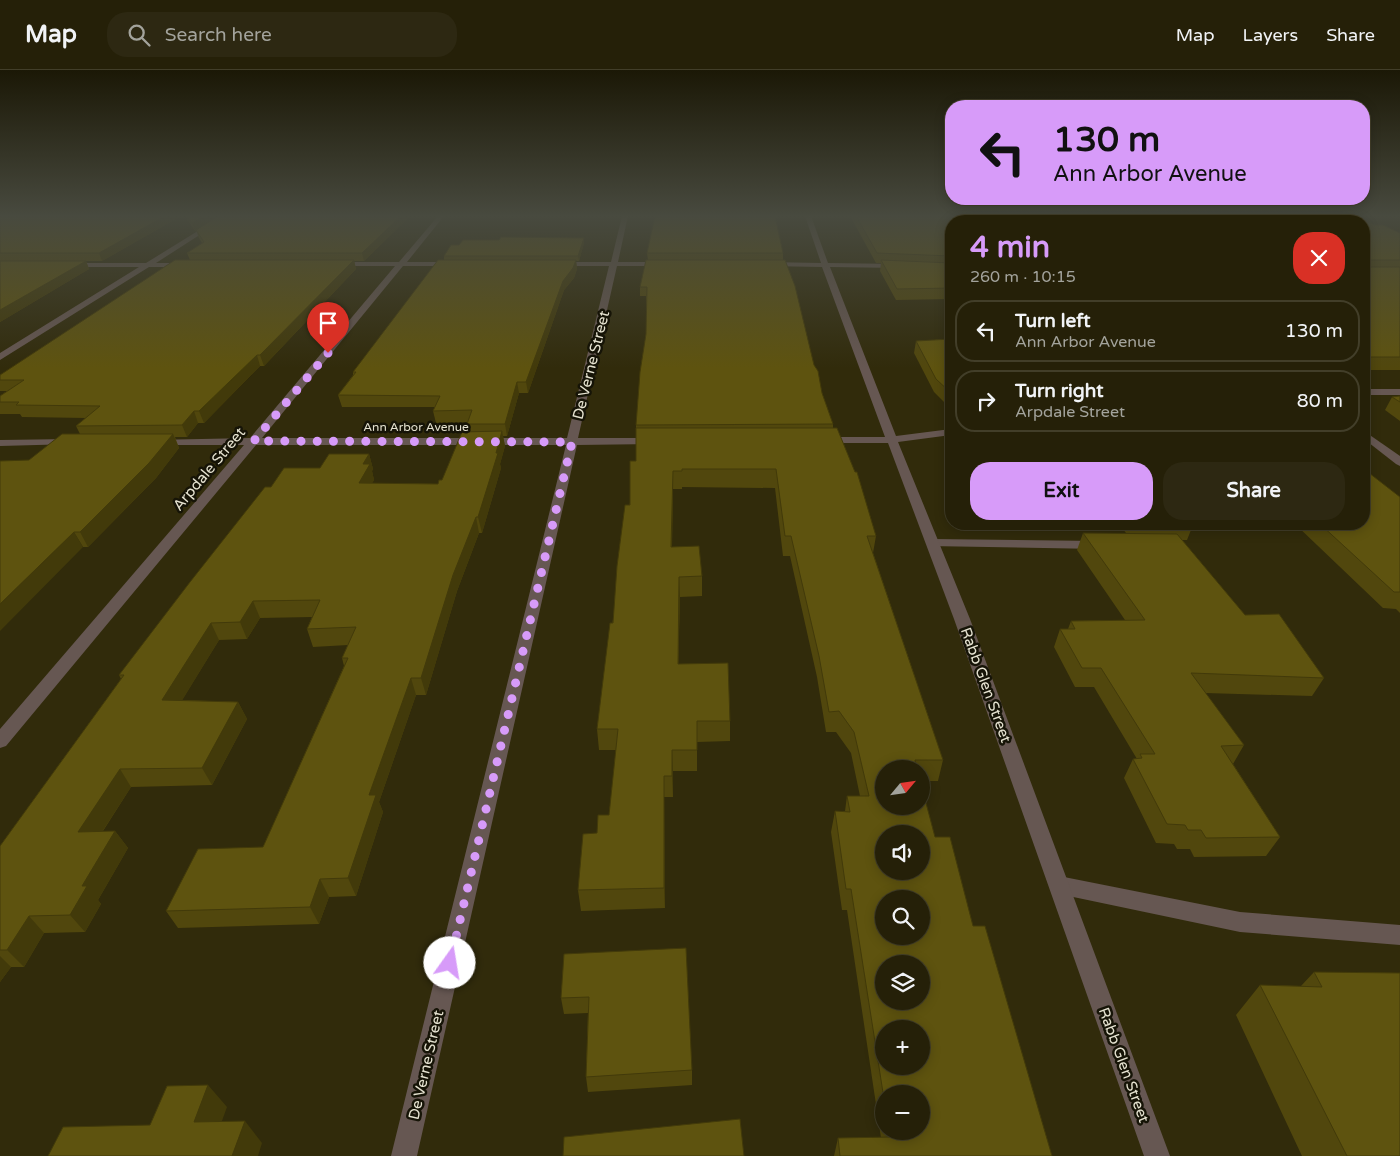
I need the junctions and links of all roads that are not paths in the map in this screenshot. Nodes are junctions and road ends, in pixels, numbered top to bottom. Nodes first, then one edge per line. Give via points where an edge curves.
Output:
1 (144, 267) edge
2 (400, 267) edge
3 (613, 267) edge
4 (826, 267) edge
5 (892, 267) edge
6 (905, 267) edge
7 (0, 357) edge
8 (1370, 392) edge
9 (1400, 392) edge
10 (945, 433) edge
11 (1370, 439) edge
12 (811, 440) edge
13 (891, 440) junction
14 (254, 441) junction
15 (671, 441) edge
16 (78, 442) edge
17 (146, 442) edge
18 (572, 442) junction
19 (0, 443) edge
20 (1400, 462) edge
21 (933, 542) junction
22 (1110, 545) edge
23 (0, 741) edge
24 (1060, 885) junction
25 (1400, 935) edge
26 (404, 1156) edge
27 (1157, 1156) edge

1 - 7 street
2 - 14 street, Arpdale Street
3 - 18 street, De Verne Street
4 - 13 street, Rabb Glen Street
5 - 6 street
8 - 9 street
10 - 13 street
11 - 20 street
12 - 13 street
13 - 21 street, Rabb Glen Street
14 - 17 street, Ann Arbor Avenue
14 - 18 street, Ann Arbor Avenue
14 - 23 street, Arpdale Street
15 - 18 street, Ann Arbor Avenue
16 - 19 street
18 - 26 street, De Verne Street
21 - 22 street
21 - 24 street, Rabb Glen Street
24 - 25 street via 1240,922
24 - 27 street, Rabb Glen Street

